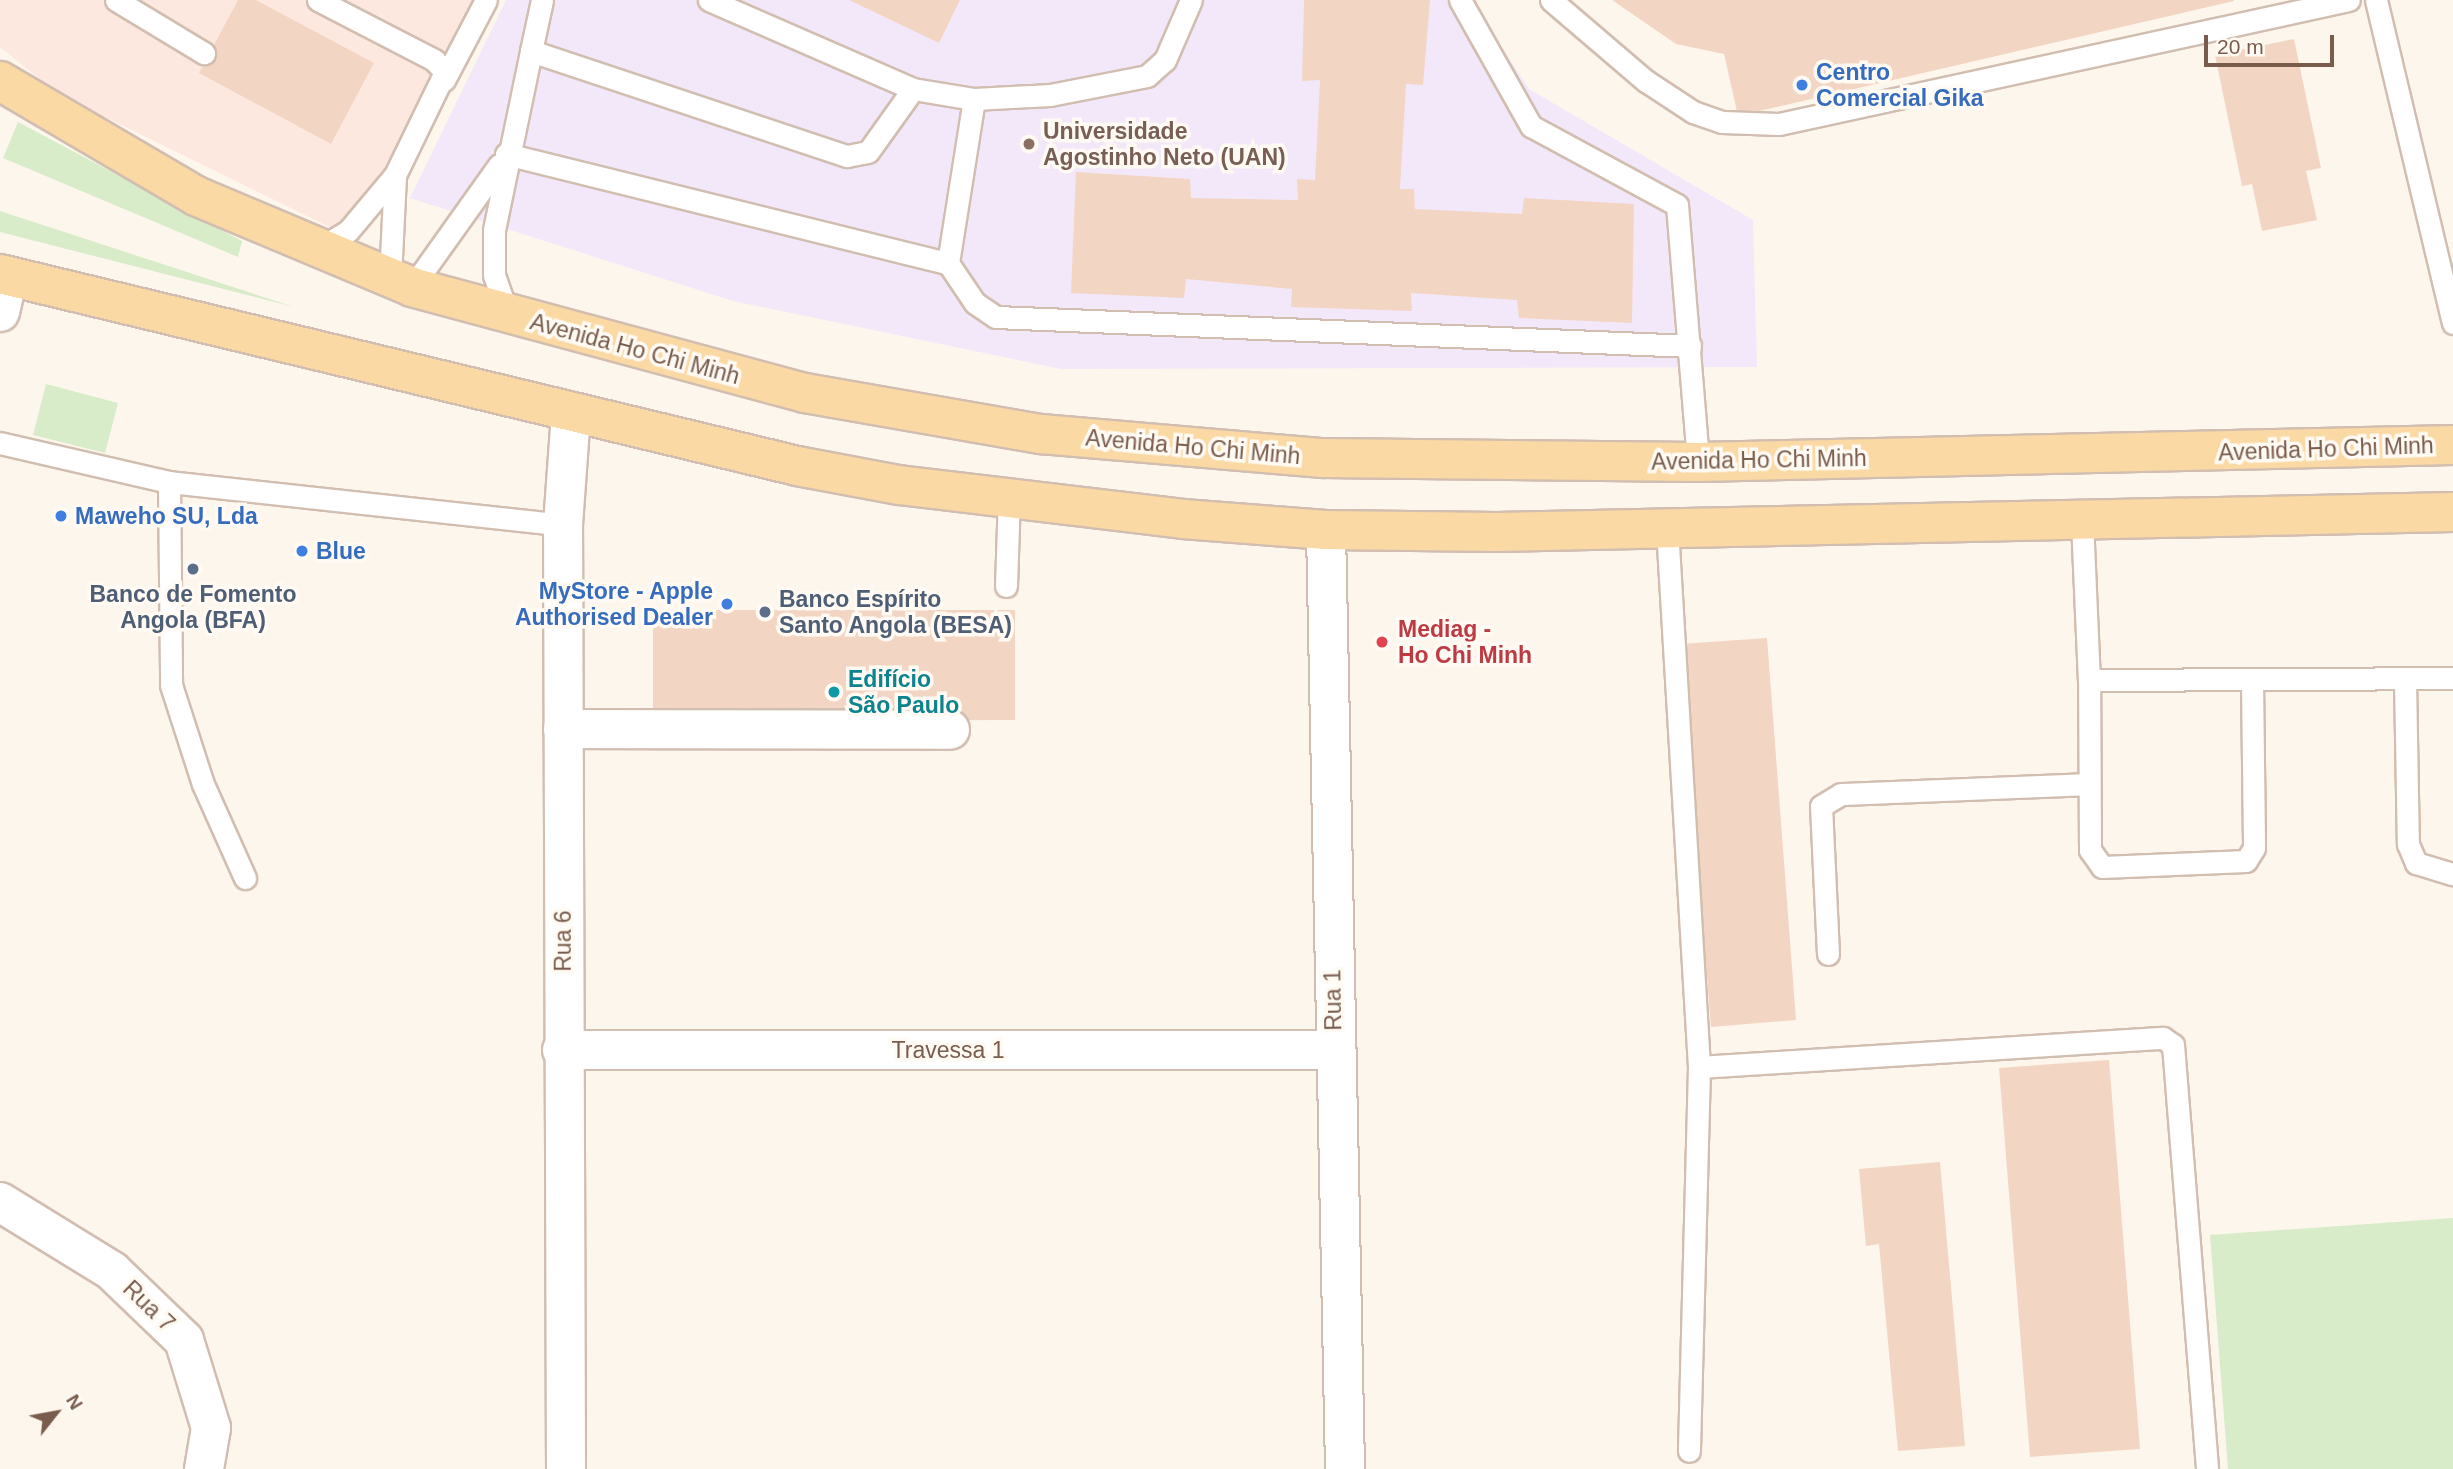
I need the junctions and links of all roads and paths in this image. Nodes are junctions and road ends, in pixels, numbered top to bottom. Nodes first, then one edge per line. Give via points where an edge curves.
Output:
1 (116, 0) edge
2 (318, 0) edge
3 (486, 0) edge
4 (542, 0) edge
5 (709, 0) edge
6 (1191, 0) edge
7 (1460, 0) edge
8 (1551, 0) edge
9 (2349, 0) edge
10 (2376, 0) edge
11 (531, 51) junction
12 (204, 53) dead end
13 (444, 80) junction
14 (0, 81) edge
15 (913, 89) junction
16 (974, 99) junction
17 (506, 154) junction
18 (395, 176) junction
19 (318, 248) junction
20 (948, 263) junction
21 (401, 283) junction
22 (3, 288) edge
23 (508, 315) junction
24 (2453, 323) edge
25 (1690, 346) junction
26 (571, 414) junction
27 (0, 443) edge
28 (2453, 445) edge
29 (1698, 462) junction
30 (169, 482) junction
31 (1009, 496) junction
32 (2453, 512) edge
33 (2082, 521) junction
34 (564, 525) junction
35 (1667, 528) junction
36 (1326, 530) junction
37 (1006, 586) dead end
38 (2453, 678) edge
39 (2405, 679) junction
40 (2089, 680) junction
41 (2252, 680) junction
42 (563, 729) junction
43 (950, 730) dead end
44 (2086, 784) junction
45 (2453, 874) edge
46 (246, 878) dead end
47 (1828, 954) dead end
48 (562, 1050) junction
49 (1334, 1050) junction
50 (1699, 1067) junction
51 (0, 1202) edge
52 (1689, 1451) dead end
53 (204, 1469) edge
54 (566, 1469) edge
55 (1345, 1469) edge
56 (2207, 1469) edge

1 - 12 lane
2 - 13 lane via 434,60
3 - 13 lane
4 - 11 lane
5 - 15 lane
6 - 16 lane via 1165,60 1147,76 1050,95
7 - 25 lane via 1531,126 1676,205
8 - 9 lane via 1646,81 1693,112 1722,122 1779,124
10 - 24 lane
11 - 15 lane via 847,156 868,152
11 - 17 lane
13 - 18 lane
14 - 19 main road, Avenida Ho Chi Minh via 196,195
15 - 16 lane
16 - 20 lane
17 - 20 lane
17 - 21 lane
17 - 23 lane via 494,275
18 - 19 lane via 348,231
18 - 21 lane
19 - 21 main road, Avenida Ho Chi Minh
20 - 25 lane via 975,303 996,317
21 - 23 main road, Avenida Ho Chi Minh
22 - 26 main road
23 - 29 main road, Avenida Ho Chi Minh via 805,393 1041,433 1323,458
25 - 29 lane
26 - 31 main road via 797,466
26 - 34 street, Rua 6
27 - 30 lane
28 - 29 main road, Avenida Ho Chi Minh
30 - 34 lane
30 - 46 lane via 171,685 203,784
31 - 36 main road
31 - 37 lane
32 - 33 main road
33 - 35 main road
33 - 40 lane
34 - 42 street, Rua 6
35 - 36 main road
35 - 50 lane
36 - 49 street, Rua 1
38 - 39 lane
39 - 41 lane
39 - 45 lane via 2408,844 2416,863
40 - 41 lane
40 - 44 lane
41 - 44 lane via 2254,848 2246,861 2102,867 2090,850
42 - 43 street
42 - 48 street, Rua 6
44 - 47 lane via 1841,794 1821,806
48 - 49 street, Travessa 1
48 - 54 street, Rua 6
49 - 55 street, Rua 1
50 - 52 lane
50 - 56 lane via 2163,1038 2173,1045
51 - 53 street, Rua 7 via 112,1271 184,1340 211,1428

